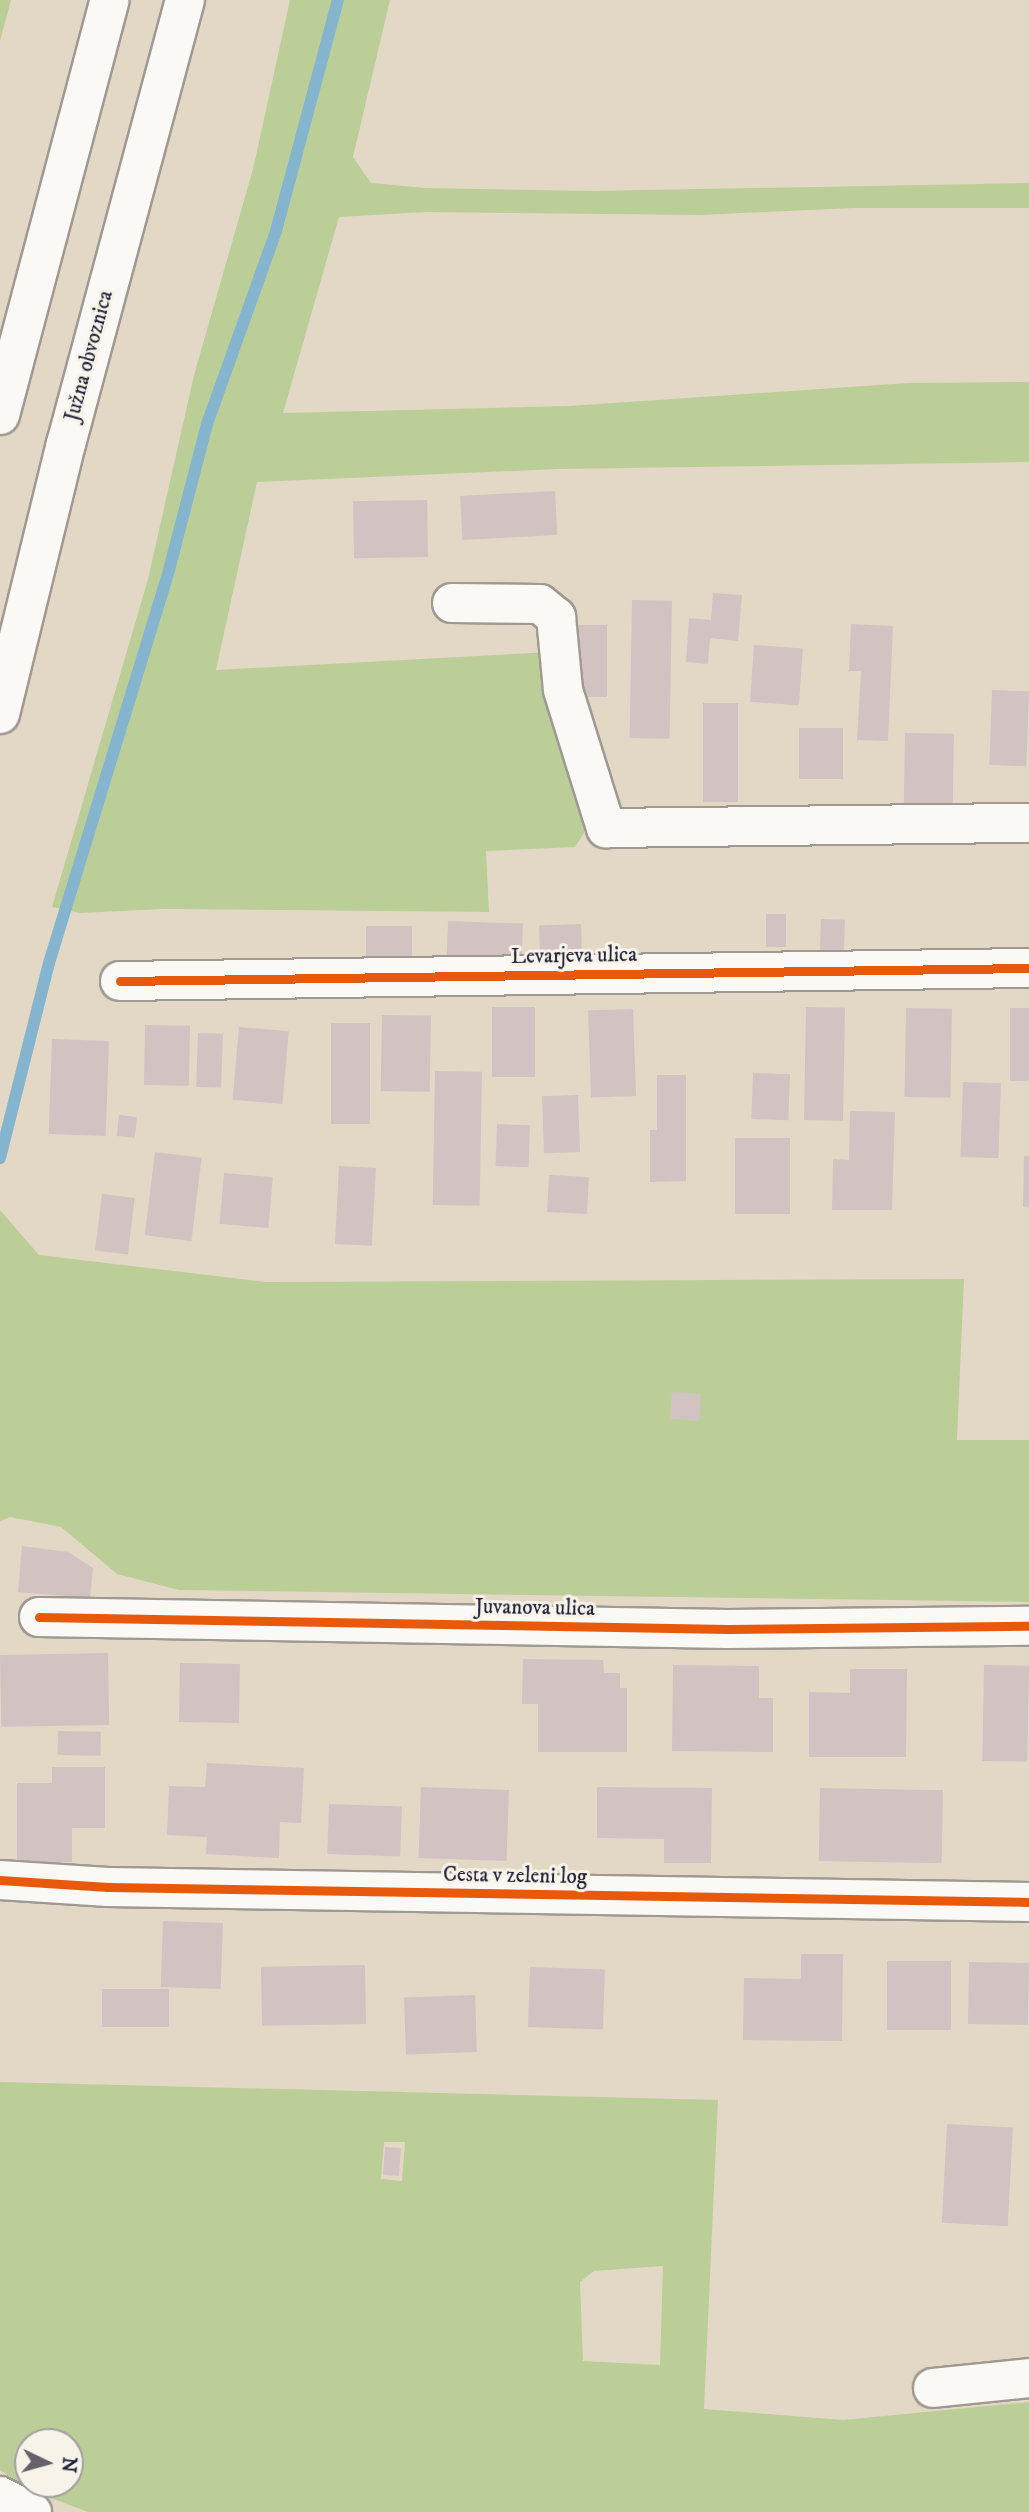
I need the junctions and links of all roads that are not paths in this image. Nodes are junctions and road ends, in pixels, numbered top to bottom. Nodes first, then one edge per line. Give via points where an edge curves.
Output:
1 (110, 0) edge
2 (185, 0) edge
3 (0, 415) edge
4 (452, 603) dead end
5 (0, 714) edge
6 (1029, 823) edge
7 (1029, 968) edge
8 (120, 981) dead end
9 (40, 1617) dead end
10 (1029, 1626) edge
11 (0, 1880) edge
12 (1029, 1902) edge
13 (1029, 2378) edge
14 (933, 2388) dead end
15 (0, 2496) edge
16 (32, 2512) edge

1 - 3 main road
2 - 5 main road, Južna obvoznica via 66,444
4 - 6 main road via 540,604 556,617 563,691 606,828
7 - 8 main road, Levarjeva ulica
9 - 10 main road, Juvanova ulica via 728,1629
11 - 12 main road, Cesta v zeleni log via 122,1887
13 - 14 main road
15 - 16 main road

